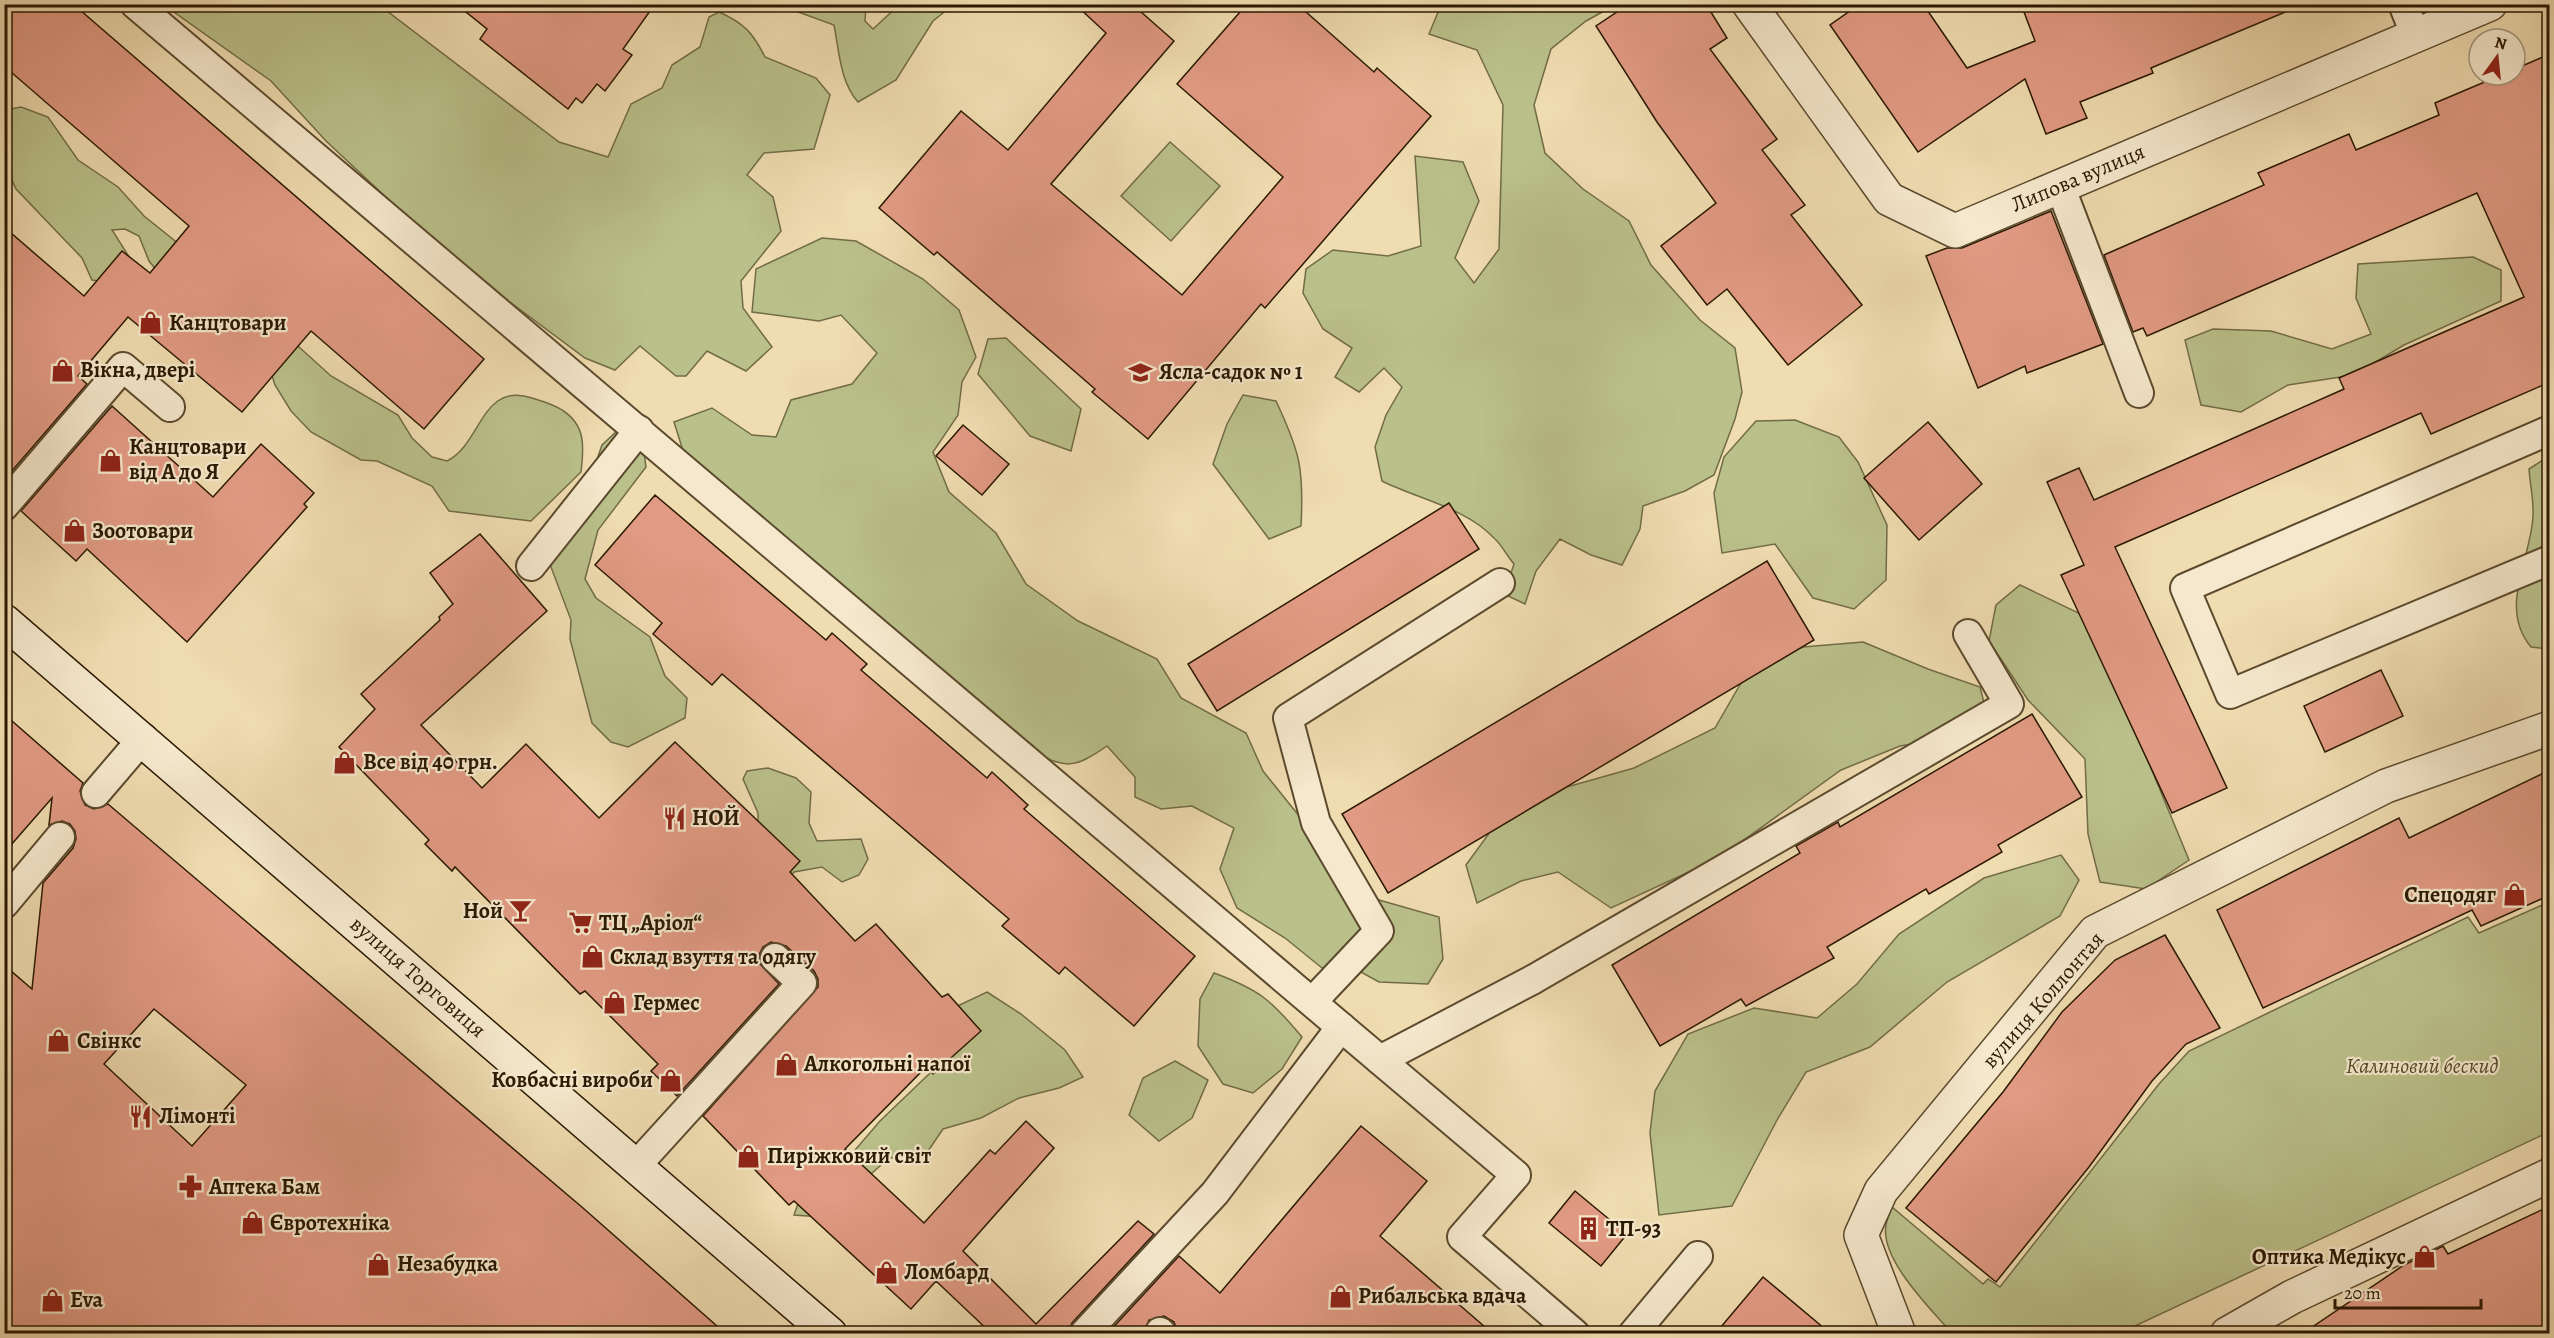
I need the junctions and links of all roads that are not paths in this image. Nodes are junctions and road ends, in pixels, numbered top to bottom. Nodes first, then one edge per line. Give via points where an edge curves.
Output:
1 (135, 4) edge
2 (1749, 4) edge
3 (2403, 4) edge
4 (2490, 4) edge
5 (2416, 36) junction
6 (2060, 186) junction
7 (2139, 393) dead end
8 (170, 407) dead end
9 (639, 430) junction
10 (2550, 430) edge
11 (4, 506) edge
12 (2550, 560) edge
13 (531, 566) dead end
14 (1500, 583) dead end
15 (4, 621) edge
16 (1968, 634) dead end
17 (2550, 728) edge
18 (143, 738) junction
19 (96, 793) dead end
20 (60, 837) dead end
21 (4, 904) edge
22 (775, 958) dead end
23 (1313, 1001) junction
24 (1341, 1027) junction
25 (1380, 1060) junction
26 (635, 1167) junction
27 (2550, 1175) edge
28 (1698, 1256) dead end
29 (830, 1334) edge
30 (1084, 1334) edge
31 (1575, 1334) edge
32 (1633, 1334) edge
33 (1899, 1334) edge
34 (2227, 1334) edge

1 - 9 lane
2 - 6 street, Липова вулиця via 1888,199 1955,231
3 - 5 lane
4 - 5 street, Липова вулиця
5 - 6 street, Липова вулиця
6 - 7 lane
8 - 11 lane via 123,367
9 - 13 lane
9 - 23 lane
10 - 12 lane via 2186,588 2230,694
14 - 23 lane via 1288,718 1316,823 1379,931
15 - 18 street, вулиця Торговиця
16 - 25 lane via 2009,704 1534,979
17 - 33 street, вулиця Коллонтая via 2386,786 2095,932 1881,1191 1861,1235
18 - 19 lane
18 - 26 street, вулиця Торговиця
20 - 21 lane
22 - 26 lane via 802,984
23 - 24 lane
24 - 25 lane
24 - 30 lane via 1215,1193
25 - 31 lane via 1515,1174 1462,1237
26 - 29 street, вулиця Торговиця
27 - 34 street via 2301,1293
28 - 32 lane

